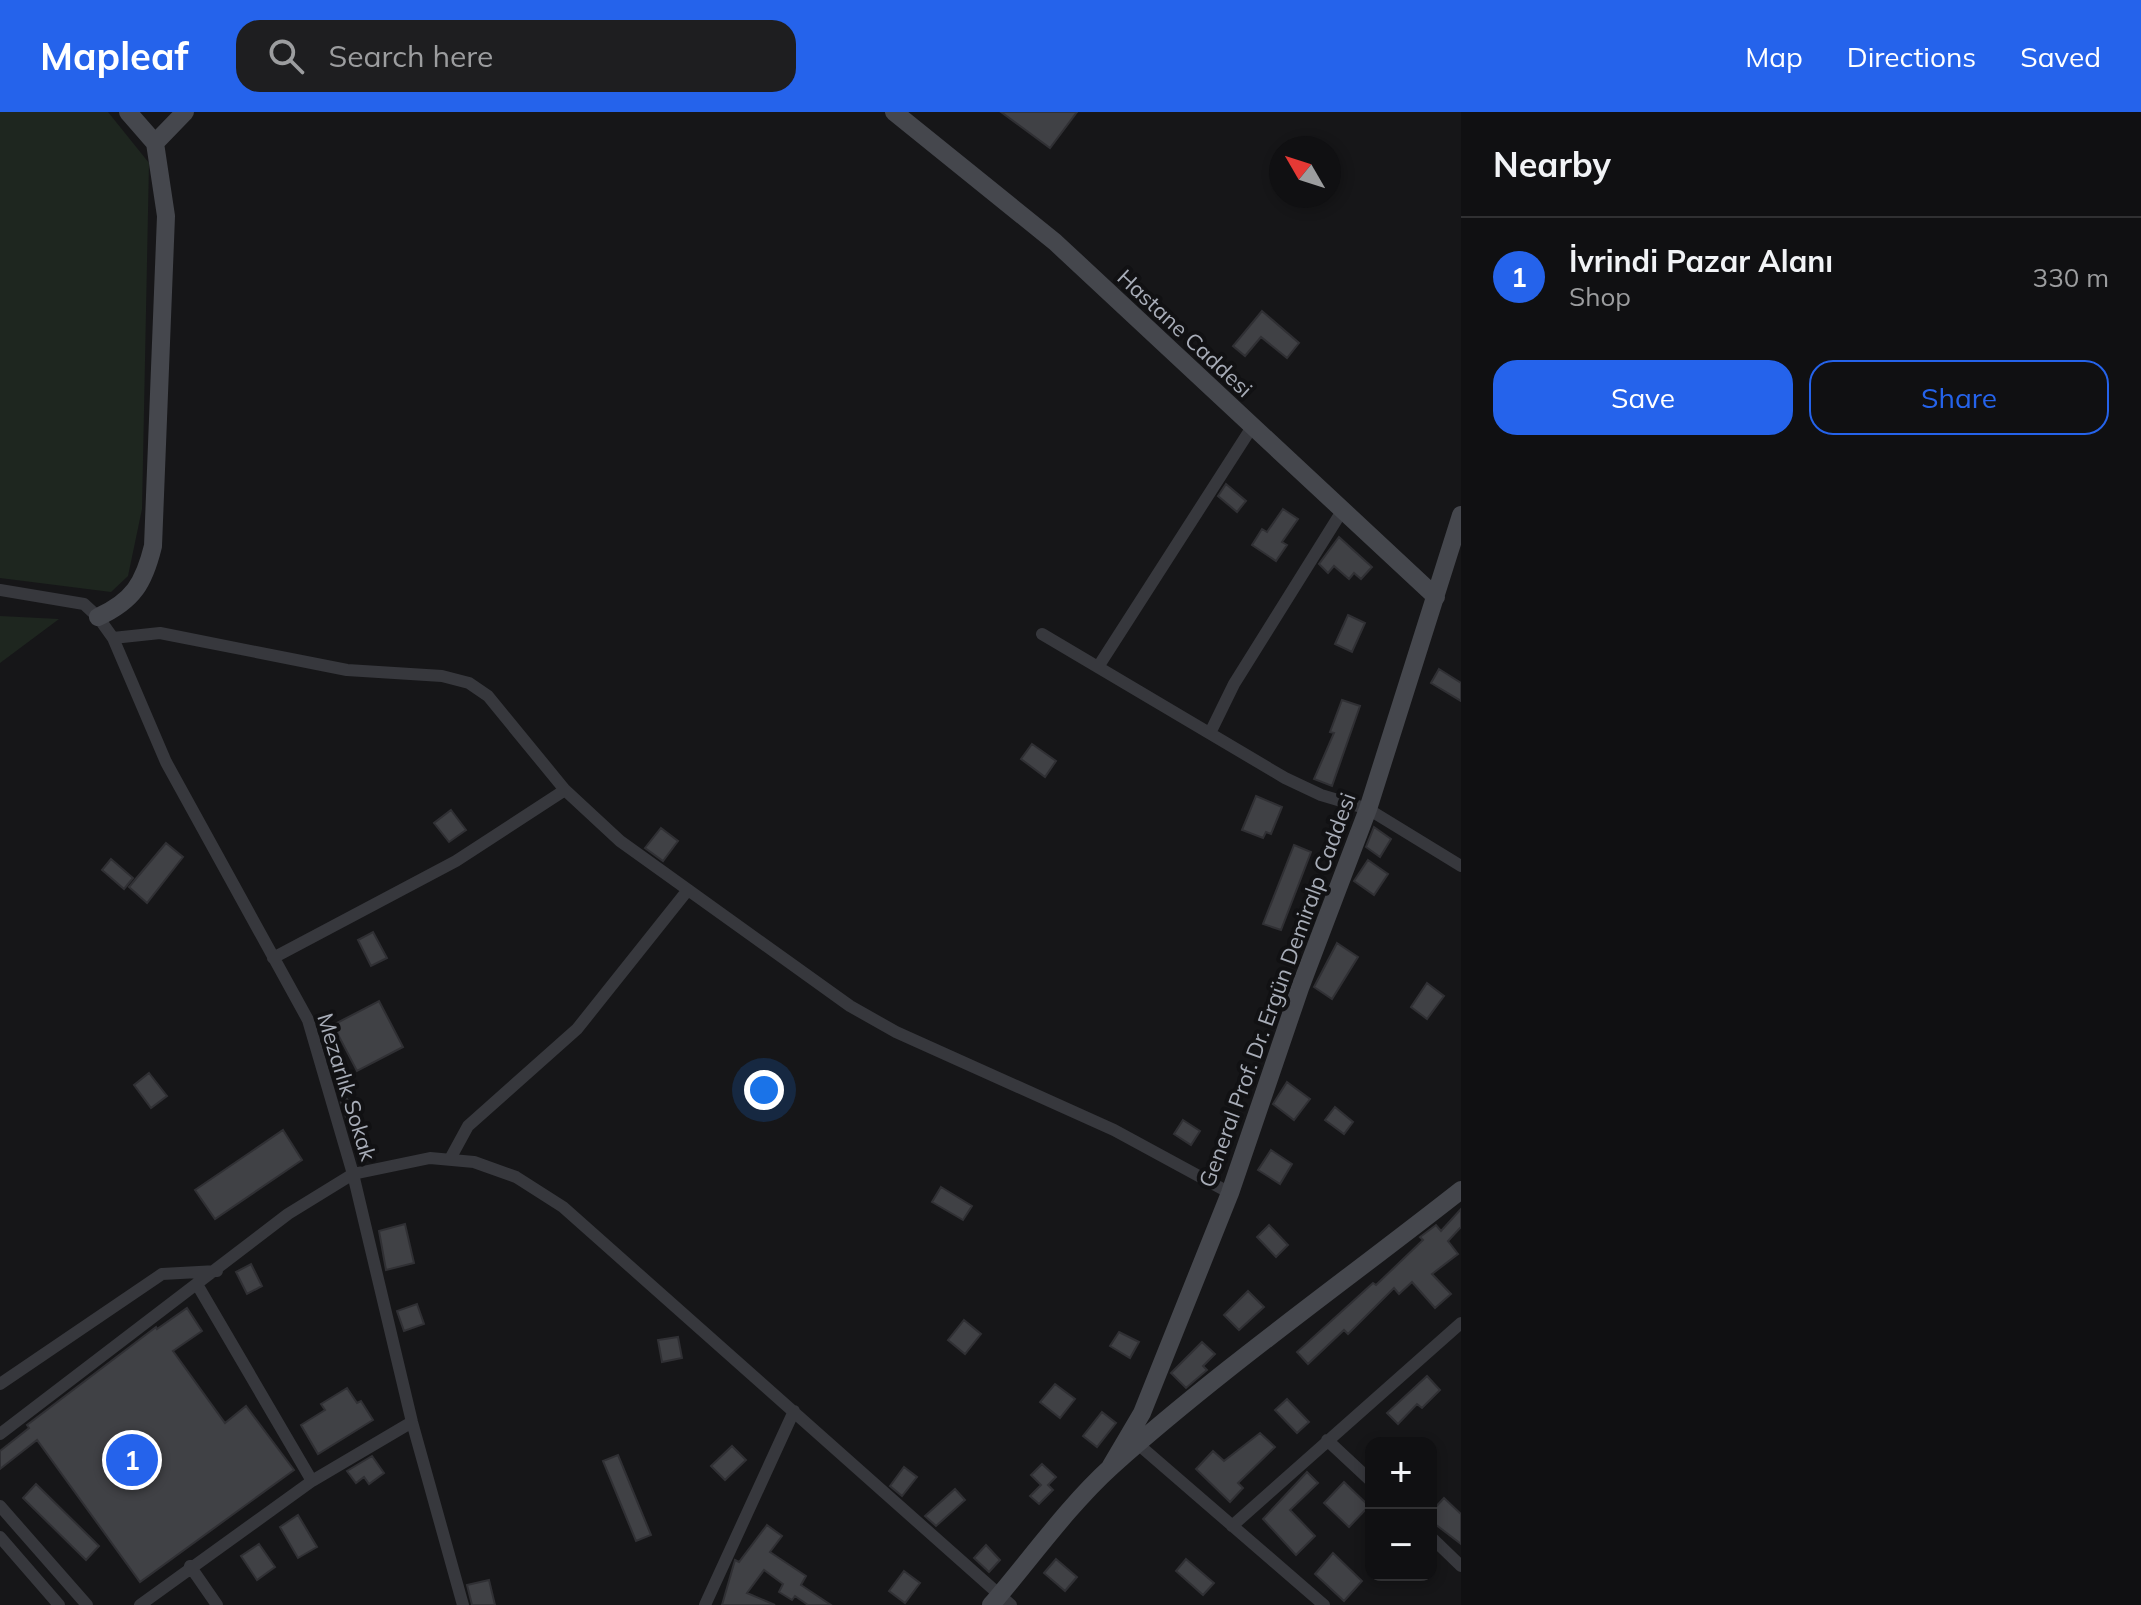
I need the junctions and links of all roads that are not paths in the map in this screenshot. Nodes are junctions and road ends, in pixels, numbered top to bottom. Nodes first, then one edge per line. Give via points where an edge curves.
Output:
1 (128, 112) edge
2 (185, 112) edge
3 (894, 112) edge
4 (155, 143) junction
5 (1252, 427) junction
6 (1342, 511) junction
7 (1461, 515) edge
8 (0, 590) edge
9 (1436, 597) junction
10 (98, 617) junction
11 (1042, 634) dead end
12 (113, 638) junction
13 (1098, 667) junction
14 (1210, 733) junction
15 (565, 790) junction
16 (1368, 809) junction
17 (1461, 866) edge
18 (687, 891) junction
19 (273, 958) junction
20 (450, 1159) junction
21 (353, 1174) junction
22 (1461, 1190) edge
23 (1230, 1193) junction
24 (217, 1271) junction
25 (198, 1286) junction
26 (1461, 1323) edge
27 (0, 1384) edge
28 (794, 1411) junction
29 (412, 1422) junction
30 (0, 1434) edge
31 (1327, 1440) junction
32 (1139, 1445) junction
33 (1109, 1469) junction
34 (1365, 1475) edge
35 (312, 1481) junction
36 (0, 1506) edge
37 (1232, 1526) junction
38 (0, 1537) edge
39 (1437, 1543) edge
40 (190, 1566) junction
41 (1461, 1566) edge
42 (1313, 1595) junction
43 (1001, 1602) edge
44 (59, 1605) edge
45 (87, 1605) edge
46 (140, 1605) edge
47 (217, 1605) edge
48 (463, 1605) edge
49 (705, 1605) edge
50 (1303, 1605) edge
51 (1324, 1605) edge

1 - 4 street
2 - 4 street
3 - 5 street, Hastane Caddesi via 1055,242
4 - 10 street via 166,216 153,546 136,592
5 - 6 street, Hastane Caddesi
5 - 13 street
6 - 9 street, Hastane Caddesi
6 - 14 street via 1234,684
7 - 9 street, General Prof. Dr. Ergün Demiralp Caddesi
8 - 10 street via 84,604
9 - 16 street, General Prof. Dr. Ergün Demiralp Caddesi
10 - 12 street, Mezarlık Sokak
11 - 13 street
12 - 15 street via 160,633 347,670 460,680 488,696
12 - 19 street, Mezarlık Sokak via 166,762
13 - 14 street
14 - 16 street via 1303,787
15 - 18 street via 620,841
15 - 19 street via 456,861
16 - 17 street
16 - 23 street, General Prof. Dr. Ergün Demiralp Caddesi
18 - 20 street via 586,1019 468,1126
18 - 23 street via 872,1020 1101,1124
19 - 21 street, Mezarlık Sokak via 308,1020
20 - 21 street via 408,1160
20 - 28 street via 497,1169 541,1190
21 - 24 street via 288,1214
21 - 29 street, Mezarlık Sokak
22 - 32 street via 1199,1389
23 - 33 street, General Prof. Dr. Ergün Demiralp Caddesi via 1142,1413
24 - 25 street
24 - 27 street via 162,1274
25 - 30 street
25 - 35 street
26 - 31 street
28 - 43 street
28 - 49 street
29 - 35 street
29 - 48 street, Mezarlık Sokak
31 - 34 street
31 - 37 street
32 - 33 street
32 - 37 street
33 - 43 street
35 - 40 street
36 - 45 street
37 - 42 street
38 - 44 street
39 - 41 street
40 - 46 street
40 - 47 street
42 - 50 street
42 - 51 street

